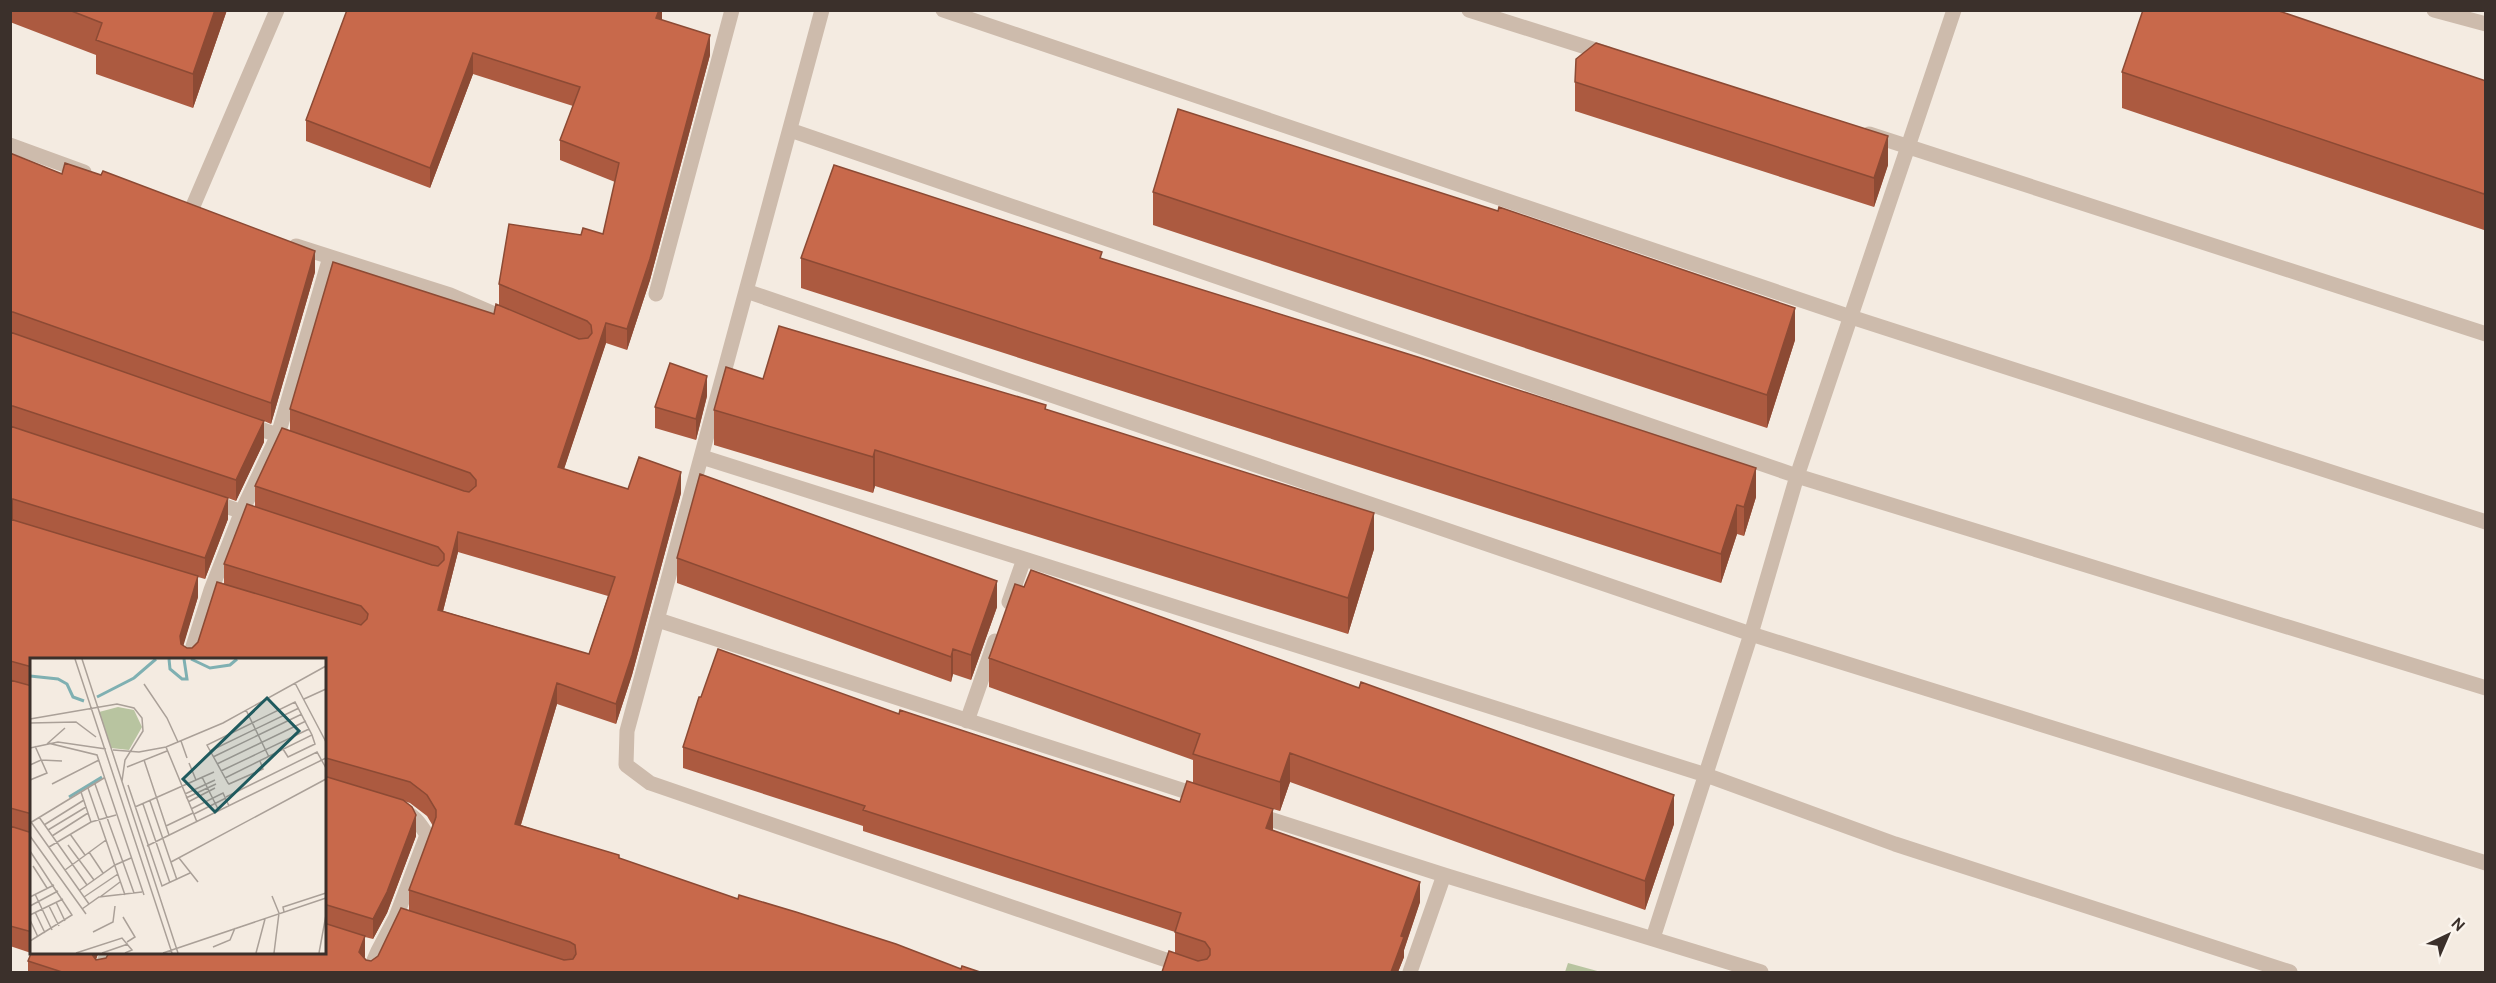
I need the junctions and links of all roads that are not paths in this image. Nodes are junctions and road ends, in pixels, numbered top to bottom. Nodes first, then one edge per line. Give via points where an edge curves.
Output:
1 (277, 10) edge
2 (732, 10) edge
3 (822, 10) edge
4 (943, 10) edge
5 (1469, 10) edge
6 (1954, 10) edge
7 (2434, 10) edge
8 (2486, 24) edge
9 (1627, 59) edge
10 (790, 129) junction
11 (1853, 129) edge
12 (10, 145) edge
13 (1910, 147) junction
14 (95, 177) edge
15 (190, 212) edge
16 (276, 240) edge
17 (330, 257) junction
18 (746, 291) junction
19 (656, 294) dead end
20 (1851, 317) junction
21 (522, 325) edge
22 (2486, 334) edge
23 (233, 420) edge
24 (278, 435) junction
25 (311, 447) edge
26 (702, 458) junction
27 (1797, 476) junction
28 (198, 497) edge
29 (242, 511) junction
30 (274, 522) edge
31 (2486, 522) edge
32 (1024, 559) junction
33 (658, 620) junction
34 (1751, 634) junction
35 (189, 658) edge
36 (2486, 688) edge
37 (967, 721) junction
38 (1706, 775) junction
39 (1217, 802) edge
40 (387, 806) edge
41 (1240, 809) edge
42 (2486, 863) edge
43 (1444, 875) junction
44 (1653, 938) junction
45 (107, 953) edge
46 (100, 972) edge
47 (369, 972) edge
48 (1201, 972) edge
49 (1410, 972) edge
50 (1761, 972) edge
51 (2290, 972) edge

1 - 15 street
2 - 19 street
3 - 10 street
4 - 20 street
5 - 9 street
6 - 13 street
7 - 8 street
10 - 18 street
10 - 27 street
11 - 13 street
12 - 14 street
13 - 20 street
13 - 22 street
16 - 17 street
17 - 21 street via 450,295
17 - 24 street
18 - 26 street
18 - 34 street
20 - 27 street
20 - 31 street
23 - 24 street
24 - 25 street
24 - 29 street
26 - 32 street
26 - 33 street
27 - 34 street
27 - 36 street
28 - 29 street
29 - 30 street
29 - 35 street
32 - 37 street
32 - 38 street
33 - 37 street
33 - 48 street via 627,731 626,765 650,783
34 - 38 street
34 - 42 street
37 - 39 street
38 - 44 street
38 - 51 street via 1895,844
40 - 47 street via 407,812 427,835 402,919 373,949
41 - 43 street
43 - 44 street
43 - 49 street
44 - 50 street
45 - 46 street

